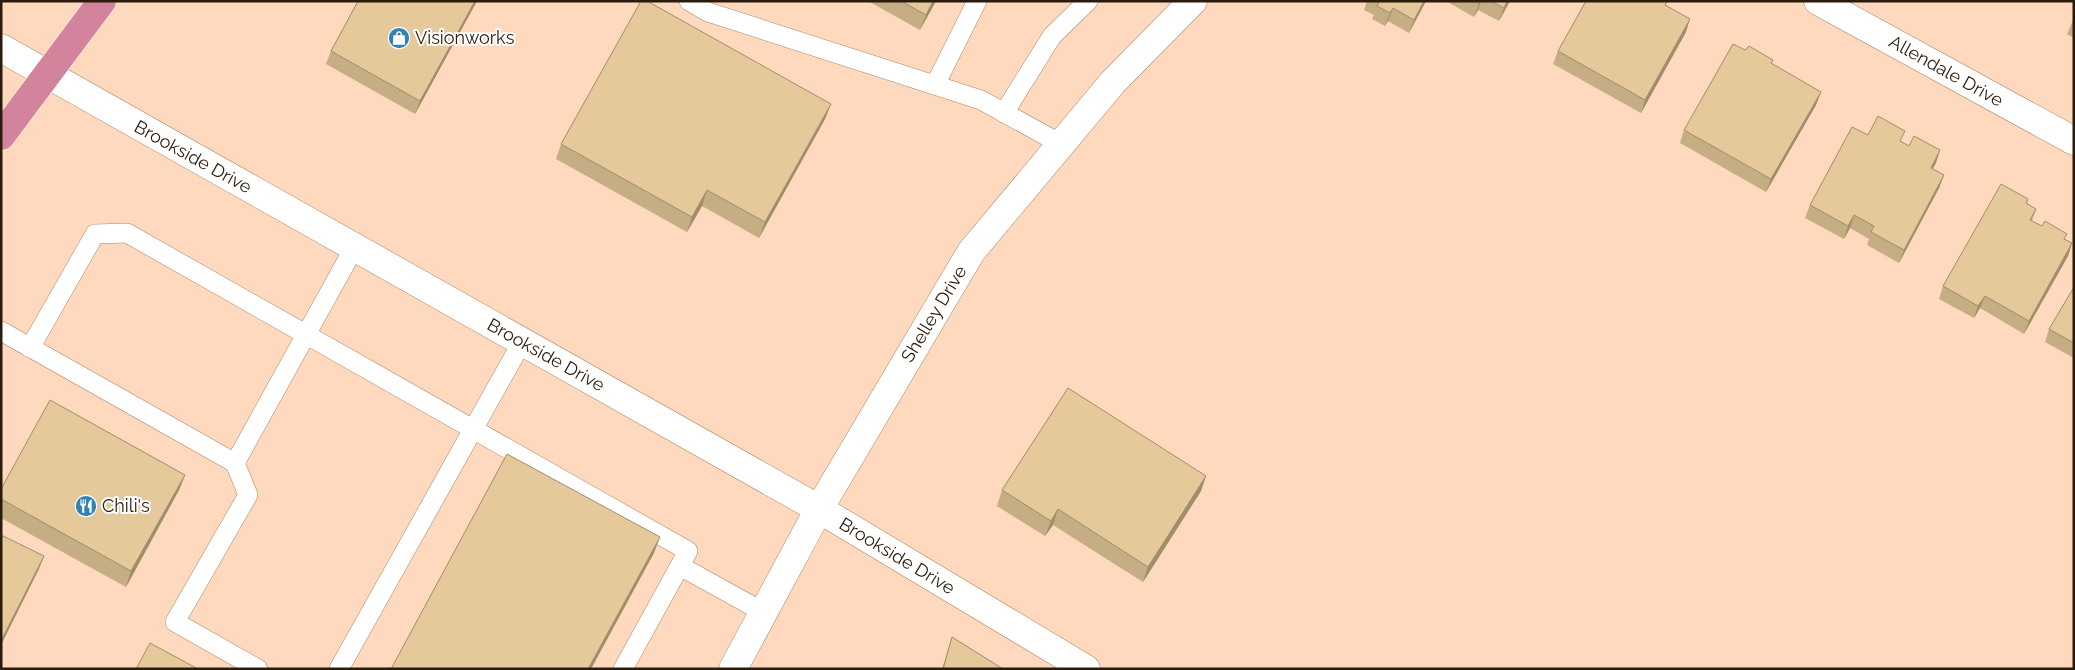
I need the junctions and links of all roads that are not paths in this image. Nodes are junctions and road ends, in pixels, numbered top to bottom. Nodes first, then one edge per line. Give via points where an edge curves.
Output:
1 (102, 1) edge
2 (689, 1) edge
3 (977, 1) edge
4 (1088, 1) edge
5 (1193, 1) edge
6 (1818, 1) edge
7 (1, 48) edge
8 (48, 75) junction
9 (935, 85) junction
10 (1004, 113) junction
11 (1, 136) edge
12 (2074, 141) edge
13 (1061, 144) junction
14 (354, 248) junction
15 (1, 331) edge
16 (307, 334) junction
17 (522, 342) junction
18 (30, 348) junction
19 (474, 429) junction
20 (235, 463) junction
21 (819, 509) junction
22 (680, 566) junction
23 (763, 612) junction
24 (258, 669) edge
25 (339, 669) edge
26 (623, 669) edge
27 (733, 669) edge
28 (1086, 669) edge

1 - 8 highway
2 - 9 lane via 708,12
3 - 9 lane
4 - 10 lane via 1052,36
5 - 13 street, Shelley Drive via 1113,82
6 - 12 street, Allendale Drive
7 - 8 street, Brookside Drive
8 - 11 highway
8 - 14 street, Brookside Drive
9 - 10 lane via 981,100
10 - 13 lane
13 - 21 street, Shelley Drive via 971,252
14 - 16 lane
14 - 17 street, Brookside Drive
15 - 18 lane
16 - 18 lane via 127,233 95,234
16 - 19 lane
16 - 20 lane
17 - 19 lane
17 - 21 street, Brookside Drive
18 - 20 lane
19 - 22 lane via 688,551
19 - 25 lane
20 - 24 lane via 248,495 174,622
21 - 23 street, Shelley Drive
21 - 28 street, Brookside Drive
22 - 23 lane
22 - 26 lane
23 - 27 street, Shelley Drive

